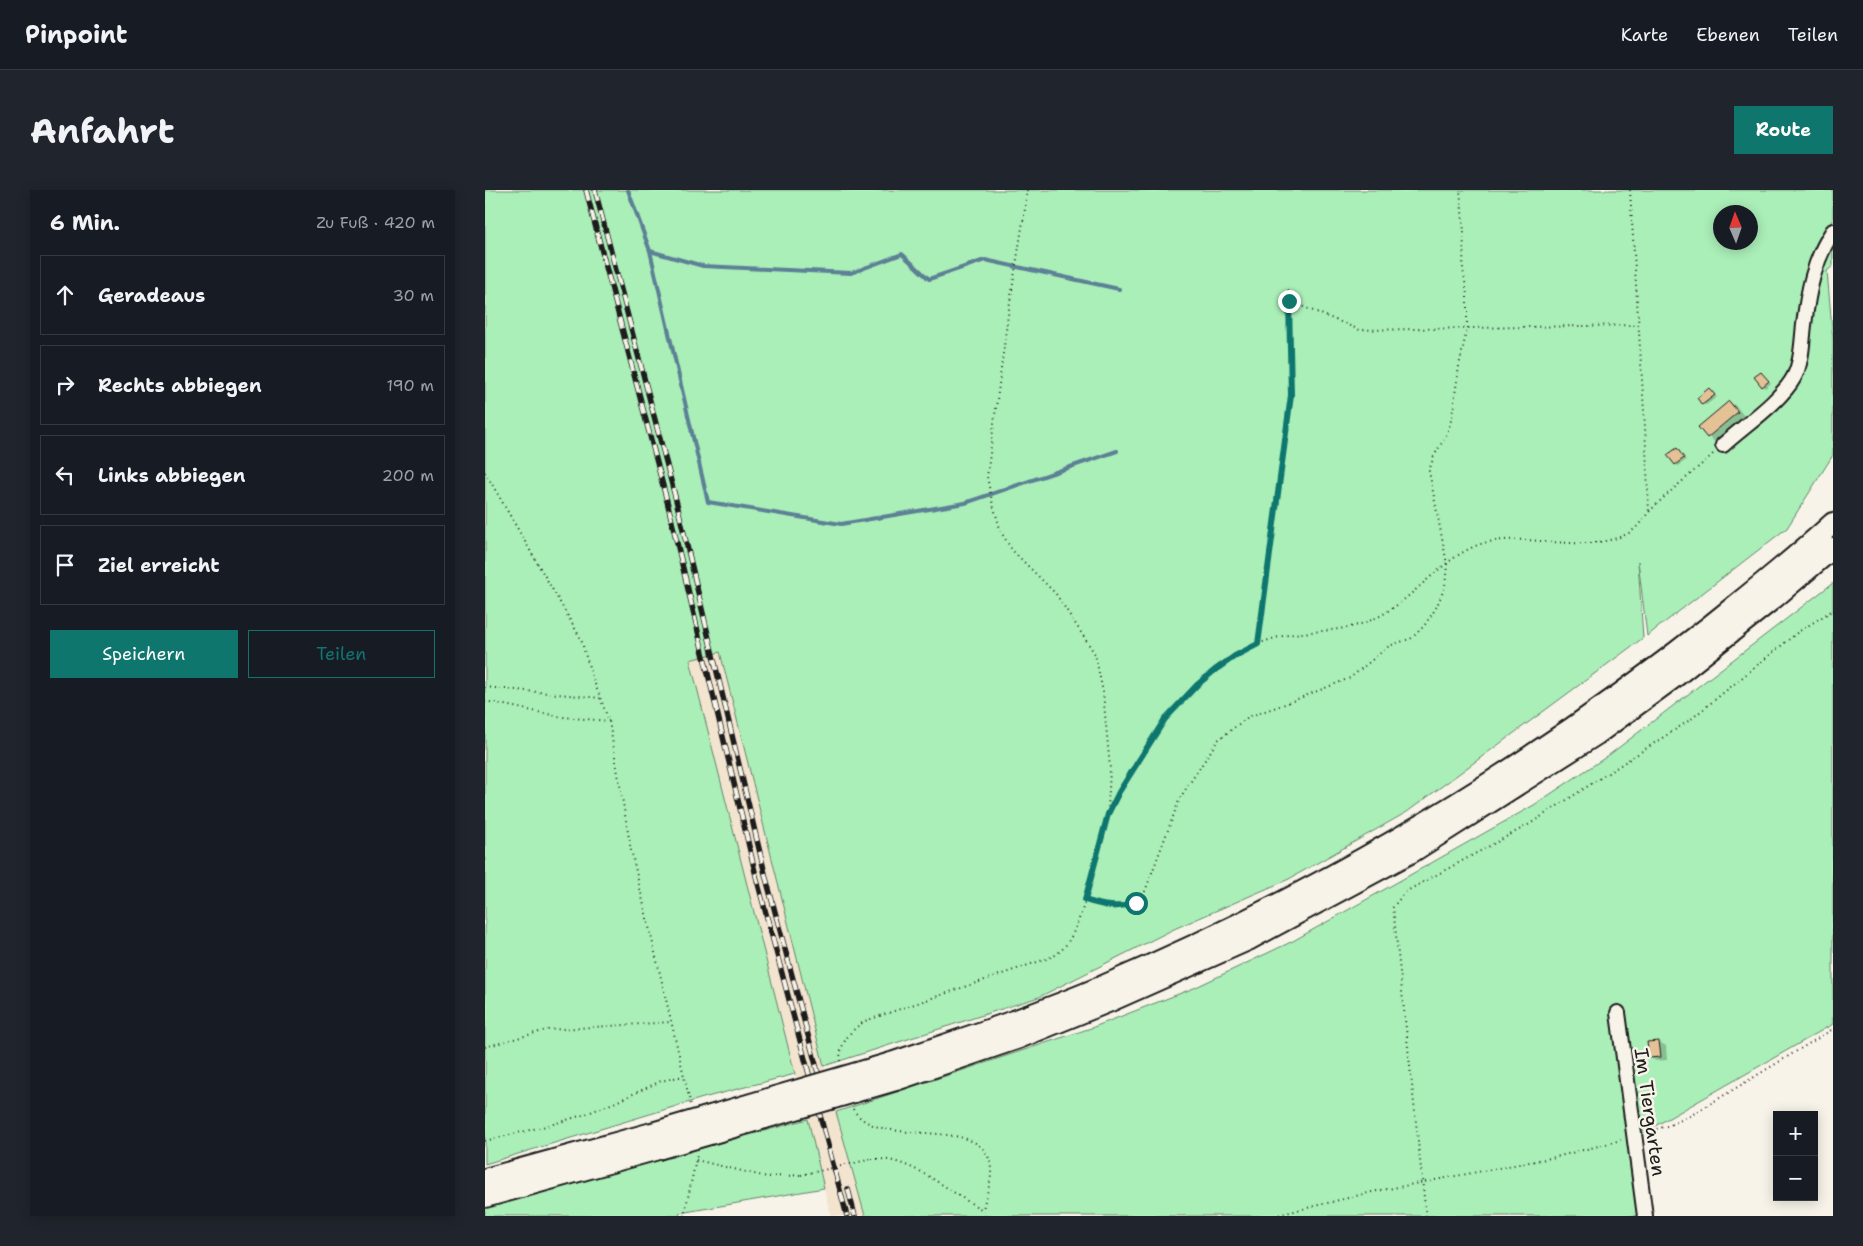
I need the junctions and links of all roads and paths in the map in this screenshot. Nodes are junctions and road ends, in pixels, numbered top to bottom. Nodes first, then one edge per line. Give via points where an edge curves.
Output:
1 (1027, 190) edge
2 (1460, 190) edge
3 (1630, 190) edge
4 (1833, 231) edge
5 (1288, 288) dead end
6 (1289, 301) junction
7 (1637, 325) junction
8 (1467, 329) junction
9 (1723, 445) joint
10 (485, 472) edge
11 (1833, 509) edge
12 (1649, 512) junction
13 (1828, 535) edge
14 (1447, 564) junction
15 (1833, 565) edge
16 (1774, 598) junction
17 (1833, 610) edge
18 (1258, 644) junction
19 (485, 687) edge
20 (600, 698) junction
21 (485, 700) edge
22 (609, 721) junction
23 (1108, 814) junction
24 (1085, 900) junction
25 (1618, 1013) dead end
26 (672, 1022) junction
27 (854, 1029) dead end
28 (1833, 1029) edge
29 (485, 1047) edge
30 (893, 1071) junction
31 (683, 1076) junction
32 (689, 1098) dead end
33 (862, 1119) dead end
34 (1633, 1136) junction
35 (485, 1141) edge
36 (655, 1141) junction
37 (485, 1178) edge
38 (1423, 1182) junction
39 (485, 1197) edge
40 (983, 1210) junction
41 (1286, 1214) edge
42 (684, 1216) edge
43 (985, 1216) edge
44 (1274, 1216) edge
45 (1426, 1216) edge
46 (1645, 1216) edge

1 - 23 path via 987,476 1001,532 1012,550 1056,594 1095,654 1104,701 1110,768
2 - 8 path
3 - 7 path
4 - 9 street via 1821,249 1813,274 1795,375 1785,391
5 - 6 path
6 - 8 path via 1360,330
6 - 18 path via 1291,395
7 - 8 path
7 - 12 path
8 - 14 path via 1452,417 1429,471
9 - 12 path
10 - 20 path via 581,639
11 - 13 highway
12 - 14 path via 1627,534 1609,540 1574,544 1502,540 1474,547
13 - 16 highway
13 - 30 highway via 1656,668 1506,772 1403,836 1241,924 1111,983
14 - 18 path via 1393,609 1369,622 1286,635
14 - 24 path via 1445,587 1436,608 1412,638 1389,646 1351,678 1248,717 1219,740 1180,798 1144,894 1136,903 1109,907
15 - 16 highway
16 - 30 highway via 1597,734 1513,789 1412,852 1250,939 1019,1038
17 - 38 path via 1798,632 1690,720 1528,825 1405,892 1393,907
18 - 23 path via 1215,670 1178,703 1139,759
19 - 20 path
20 - 22 path
21 - 22 path via 562,717
22 - 26 path via 631,850
23 - 24 path
24 - 27 path via 1075,929 1059,953 865,1021
25 - 34 street, Im Tiergarten
26 - 29 path via 546,1030
26 - 31 path
28 - 34 path via 1689,1116
30 - 36 highway, bridge via 775,1098
31 - 32 path
31 - 35 path via 661,1081 583,1114
33 - 40 path via 889,1130 954,1136 978,1144 987,1154 991,1166 991,1180
34 - 38 path via 1557,1157
34 - 46 street, Im Tiergarten
36 - 37 highway
36 - 39 highway
38 - 41 path
38 - 45 path
40 - 42 path, bridge via 915,1170 886,1158 801,1175 767,1177 696,1160
40 - 43 path
41 - 44 path

